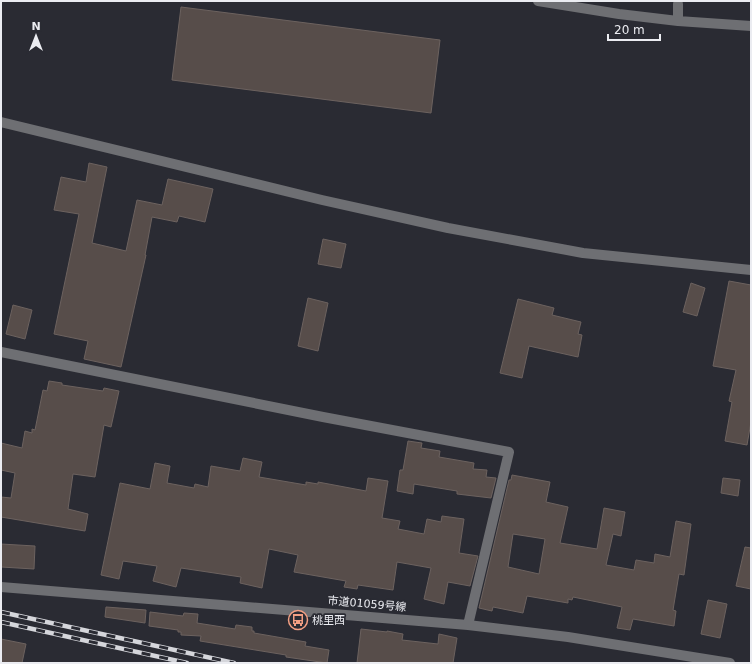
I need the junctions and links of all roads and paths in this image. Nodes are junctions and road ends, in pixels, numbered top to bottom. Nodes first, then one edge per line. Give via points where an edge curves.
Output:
1 (538, 1) edge
2 (678, 4) dead end
3 (678, 21) junction
4 (751, 26) edge
5 (1, 122) edge
6 (751, 270) edge
7 (1, 352) edge
8 (1, 587) edge
9 (468, 625) junction
10 (730, 663) edge

1 - 3 street
2 - 3 street
3 - 4 street
5 - 6 street via 448,228 583,253
7 - 9 street via 509,452
8 - 9 street, 市道01059号線
9 - 10 street, 市道01059号線 via 568,637

